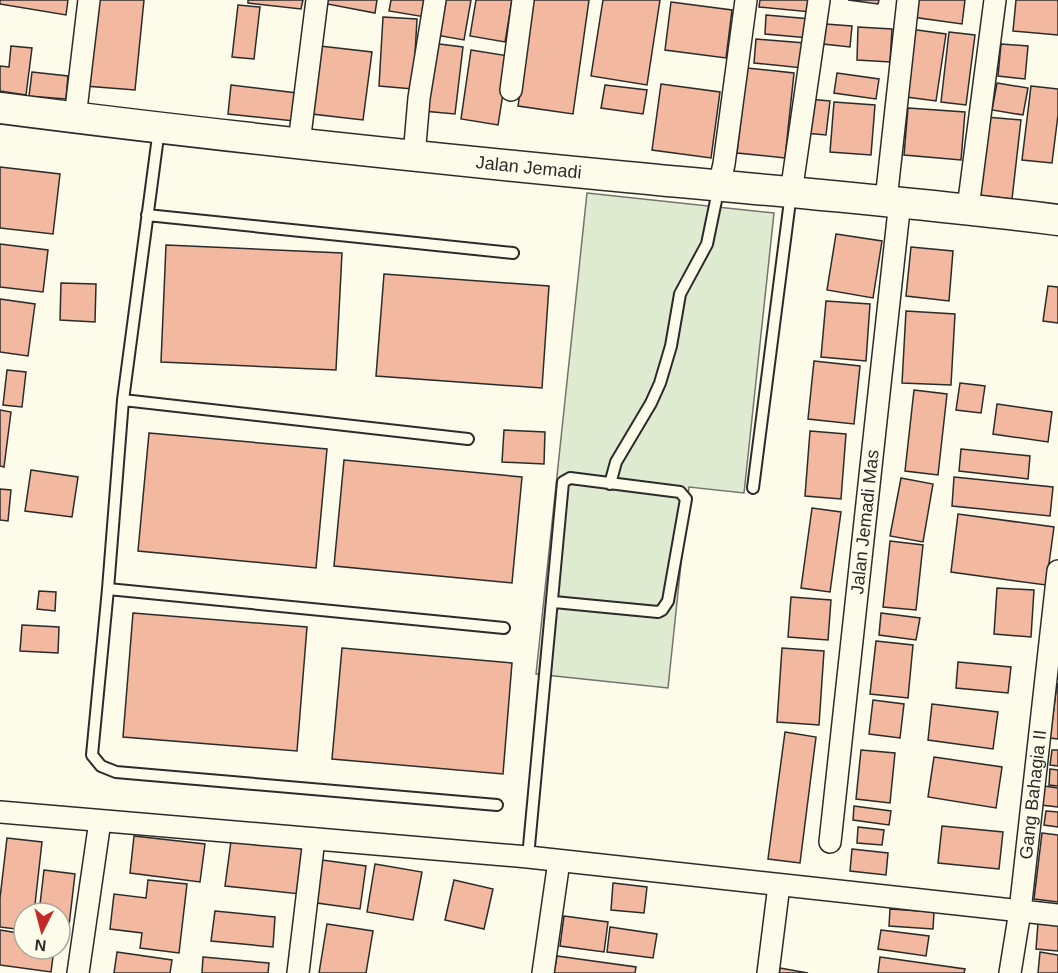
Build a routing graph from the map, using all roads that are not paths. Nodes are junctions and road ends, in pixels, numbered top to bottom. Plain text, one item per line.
1 (89, 0) edge
2 (317, 0) edge
3 (435, 0) edge
4 (524, 0) edge
5 (746, 0) edge
6 (819, 0) edge
7 (908, 0) edge
8 (995, 0) edge
9 (511, 90) dead end
10 (0, 108) edge
11 (75, 118) junction
12 (159, 128) junction
13 (299, 143) junction
14 (414, 156) junction
15 (719, 186) junction
16 (791, 193) junction
17 (893, 201) junction
18 (968, 208) junction
19 (147, 215) junction
20 (1058, 220) edge
21 (513, 253) dead end
22 (123, 400) junction
23 (468, 439) dead end
24 (610, 484) junction
25 (753, 488) dead end
26 (1058, 571) edge
27 (108, 589) junction
28 (554, 602) junction
29 (504, 628) dead end
30 (497, 805) dead end
31 (0, 812) edge
32 (100, 821) junction
33 (314, 839) junction
34 (830, 842) dead end
35 (528, 857) junction
36 (559, 861) junction
37 (779, 885) junction
38 (1020, 911) junction
39 (1058, 915) edge
40 (78, 973) edge
41 (298, 973) edge
42 (543, 973) edge
43 (768, 973) edge
44 (1010, 973) edge

1 - 11 street
2 - 13 street
3 - 14 street
4 - 9 street
5 - 15 street
6 - 16 street
7 - 17 street, Jalan Jemadi Mas
8 - 18 street
10 - 11 street, Jalan Jemadi
11 - 12 street, Jalan Jemadi
12 - 13 street, Jalan Jemadi
12 - 19 lane
13 - 14 street, Jalan Jemadi
14 - 15 street, Jalan Jemadi
15 - 16 street, Jalan Jemadi
15 - 24 lane
16 - 17 street, Jalan Jemadi
16 - 25 lane
17 - 18 street, Jalan Jemadi
17 - 34 street, Jalan Jemadi Mas
18 - 20 street, Jalan Jemadi
19 - 21 lane
19 - 22 lane
22 - 23 lane
22 - 27 lane
24 - 28 lane
24 - 28 lane
26 - 38 street, Gang Bahagia II
27 - 29 lane
27 - 30 lane
28 - 35 lane
31 - 32 street
32 - 33 street
32 - 40 street
33 - 35 street
33 - 41 street
35 - 36 street
36 - 37 street
36 - 42 street
37 - 38 street
37 - 43 street
38 - 39 street
38 - 44 street, Gang Bahagia II

